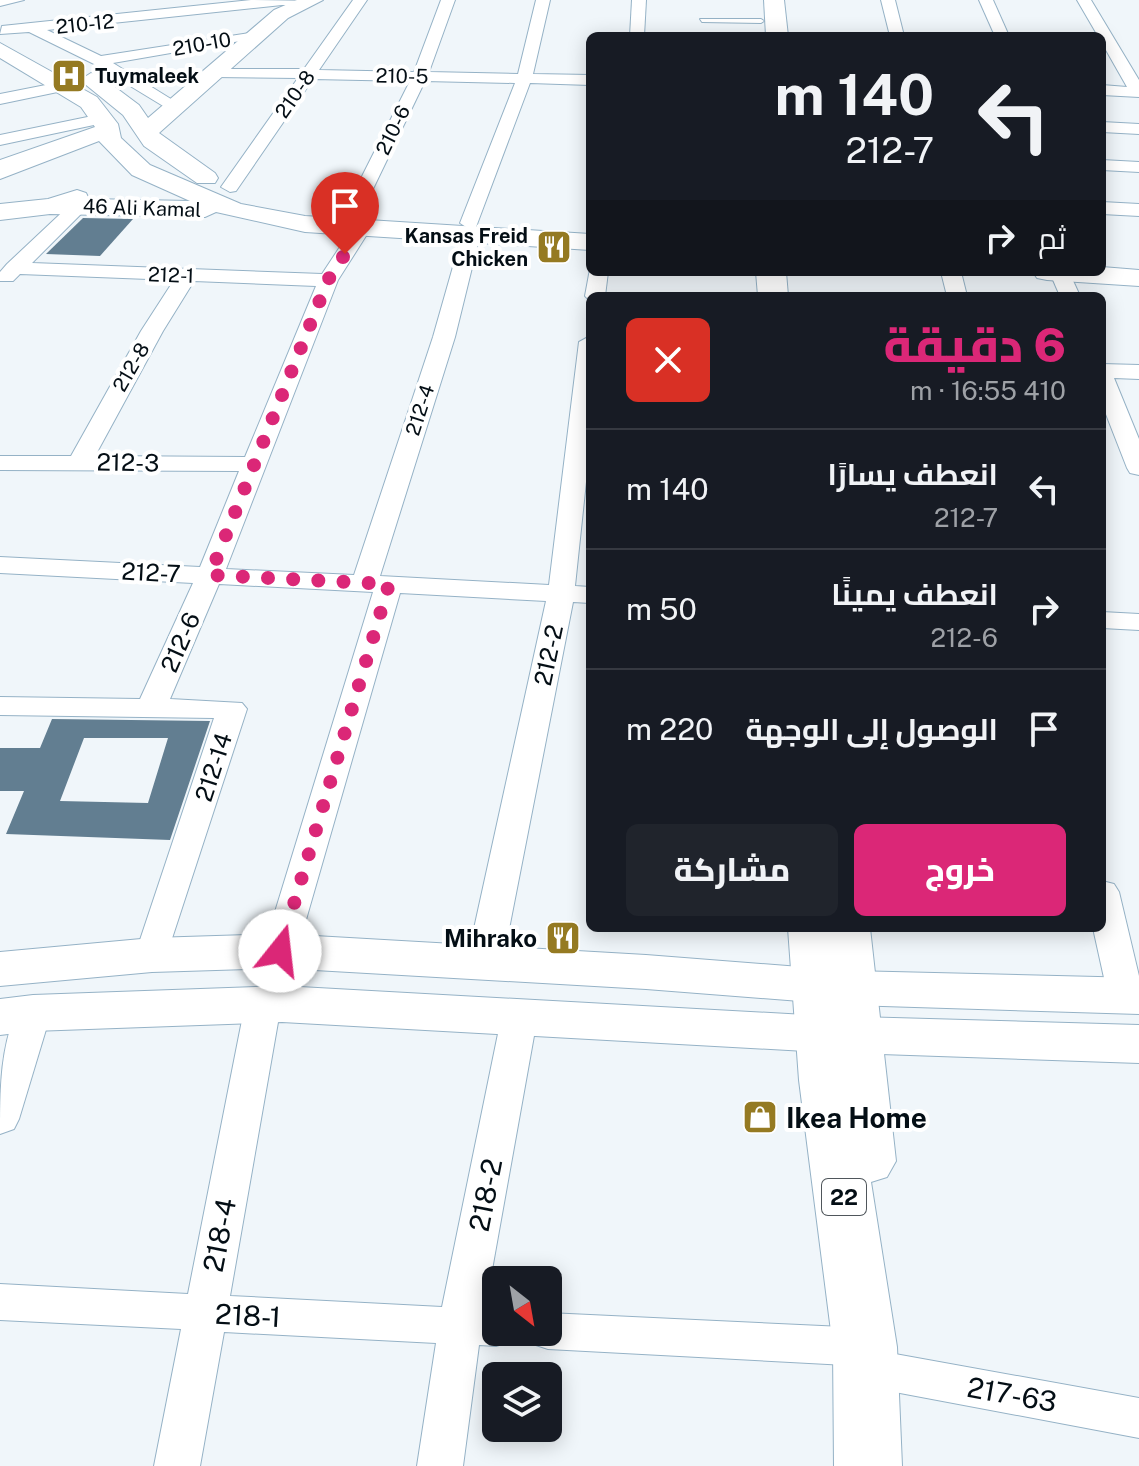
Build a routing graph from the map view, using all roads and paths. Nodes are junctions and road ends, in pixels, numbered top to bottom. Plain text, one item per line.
1 (17, 0) edge
2 (130, 0) edge
3 (360, 0) edge
4 (448, 0) edge
5 (543, 0) edge
6 (639, 0) edge
7 (774, 0) edge
8 (888, 0) edge
9 (986, 0) edge
10 (1084, 0) edge
11 (0, 2) edge
12 (285, 3) edge
13 (156, 16) junction
14 (761, 19) edge
15 (702, 20) dead end
16 (35, 29) junction
17 (637, 32) edge
18 (777, 32) edge
19 (896, 32) edge
20 (1000, 32) edge
21 (1103, 32) edge
22 (257, 34) junction
23 (1106, 37) edge
24 (3, 39) edge
25 (99, 61) junction
26 (214, 72) junction
27 (308, 75) junction
28 (420, 76) junction
29 (524, 79) junction
30 (586, 80) edge
31 (66, 86) junction
32 (1106, 90) edge
33 (1139, 92) edge
34 (0, 99) edge
35 (173, 107) junction
36 (105, 125) junction
37 (1106, 127) edge
38 (1139, 129) edge
39 (145, 133) junction
40 (0, 140) edge
41 (171, 156) junction
42 (1106, 165) edge
43 (1139, 167) edge
44 (141, 170) junction
45 (0, 172) edge
46 (232, 199) junction
47 (50, 206) junction
48 (79, 206) junction
49 (1106, 208) edge
50 (1139, 210) edge
51 (0, 212) edge
52 (357, 221) junction
53 (470, 229) junction
54 (586, 230) edge
55 (586, 242) edge
56 (1106, 262) edge
57 (1139, 265) edge
58 (7, 275) edge
59 (187, 276) junction
60 (1106, 276) edge
61 (1139, 278) edge
62 (328, 280) junction
63 (1139, 372) edge
64 (1106, 373) edge
65 (586, 377) edge
66 (1106, 383) edge
67 (80, 462) junction
68 (0, 463) edge
69 (256, 464) junction
70 (1139, 468) edge
71 (0, 565) edge
72 (210, 575) junction
73 (377, 584) junction
74 (561, 593) junction
75 (586, 595) edge
76 (1106, 620) edge
77 (1139, 622) edge
78 (0, 706) edge
79 (152, 706) junction
80 (1106, 905) edge
81 (814, 932) edge
82 (845, 932) edge
83 (280, 951) junction
84 (152, 955) junction
85 (484, 965) junction
86 (0, 969) edge
87 (1133, 996) edge
88 (263, 1005) junction
89 (837, 1010) junction
90 (16, 1015) edge
91 (519, 1019) junction
92 (1139, 1044) edge
93 (0, 1119) edge
94 (0, 1302) edge
95 (205, 1312) junction
96 (478, 1327) edge
97 (562, 1332) edge
98 (875, 1359) junction
99 (1139, 1418) edge
100 (177, 1466) edge
101 (440, 1466) edge
102 (868, 1466) edge
103 (893, 1466) edge

1 - 11 street
2 - 13 street
3 - 27 street, 210-8
4 - 28 street, 210-6
5 - 29 street, 212-4
6 - 17 street
7 - 18 main road
8 - 19 street
9 - 20 street
10 - 21 street
12 - 13 street, 210-12
12 - 22 main road
13 - 16 street, 210-12
14 - 15 lane
16 - 24 street
16 - 25 street
22 - 25 street, 210-10
22 - 26 main road
23 - 33 street
24 - 31 main road
24 - 39 main road
25 - 35 street
26 - 27 street, 210-5
26 - 35 main road
27 - 28 street, 210-5
27 - 46 street, 210-8
28 - 29 street, 210-5
28 - 52 street, 210-6
29 - 30 street, 210-5
29 - 53 street, 212-4
31 - 34 street
31 - 36 main road
32 - 33 street
35 - 39 main road
36 - 40 street
36 - 44 main road
36 - 45 main road
37 - 38 street
39 - 41 main road
41 - 44 main road, 46 Ali Kamal
41 - 46 main road
42 - 43 street
44 - 46 main road
44 - 47 main road, 46 Ali Kamal
46 - 48 main road, 46 Ali Kamal
46 - 52 main road
47 - 48 main road, 46 Ali Kamal
47 - 51 main road, 46 Ali Kamal
48 - 58 street
49 - 50 street
52 - 53 main road
52 - 62 street, 212-6
53 - 54 main road
53 - 55 main road
53 - 73 street, 212-4
56 - 57 main road
58 - 59 street, 212-1
59 - 62 street, 212-1
59 - 67 street, 212-8
60 - 61 main road
62 - 69 street, 212-6
63 - 64 street
65 - 74 street, 212-2
66 - 70 street
67 - 68 street, 212-3
67 - 69 street, 212-3
69 - 72 street, 212-6
71 - 72 street, 212-7
72 - 73 street, 212-7
72 - 79 street, 212-6
73 - 74 street, 212-7
73 - 83 street, 212-4
74 - 75 street, 212-7
74 - 85 street, 212-2
76 - 77 street
78 - 79 street, 212-14
79 - 84 street, 212-14
80 - 87 street
81 - 89 main road, 22
82 - 89 main road, 22
83 - 84 main road
83 - 85 main road
84 - 86 main road
85 - 89 main road
87 - 89 main road
88 - 90 main road
88 - 91 main road
88 - 95 street, 218-4
89 - 91 main road
89 - 92 main road
89 - 98 main road, 22
90 - 93 street
91 - 96 street, 218-2
94 - 95 street, 218-1
95 - 96 street, 218-1
95 - 100 street, 218-4
96 - 101 street, 218-2
97 - 98 street
98 - 99 street, 217-63
98 - 102 main road, 22
98 - 103 main road, 22

